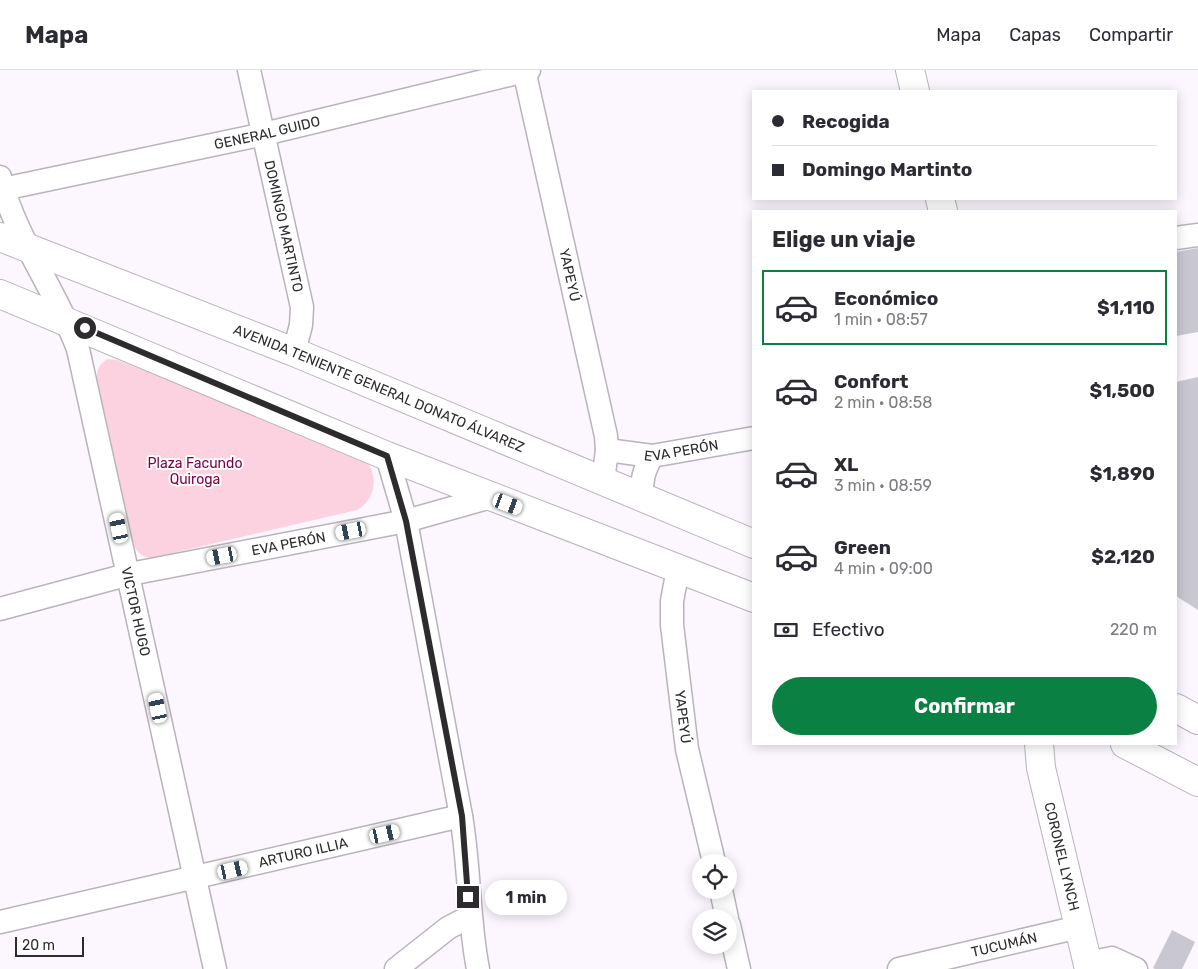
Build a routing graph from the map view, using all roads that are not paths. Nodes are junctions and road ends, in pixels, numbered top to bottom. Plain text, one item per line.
1 (249, 70) edge
2 (526, 70) edge
3 (910, 70) edge
4 (915, 90) edge
5 (264, 134) junction
6 (2, 183) edge
7 (1198, 235) edge
8 (0, 237) edge
9 (1177, 238) edge
10 (26, 249) junction
11 (0, 294) edge
12 (68, 321) junction
13 (294, 352) junction
14 (752, 438) edge
15 (608, 450) junction
16 (387, 456) junction
17 (652, 456) junction
18 (604, 481) junction
19 (642, 496) junction
20 (491, 497) junction
21 (406, 521) junction
22 (752, 543) edge
23 (678, 569) junction
24 (130, 574) junction
25 (752, 597) edge
26 (0, 608) edge
27 (1177, 709) edge
28 (1198, 720) edge
29 (1039, 745) edge
30 (1127, 745) edge
31 (1198, 782) edge
32 (462, 816) junction
33 (712, 854) edge
34 (195, 879) junction
35 (469, 917) junction
36 (0, 922) edge
37 (1079, 928) junction
38 (736, 954) edge
39 (1089, 966) edge
40 (215, 969) edge
41 (396, 969) edge
42 (478, 969) edge
43 (739, 969) edge
44 (899, 969) edge
45 (1136, 969) edge

1 - 5 street, DOMINGO MARTINTO
2 - 5 street, GENERAL GUIDO
2 - 15 street, YAPEYÚ
3 - 4 main road
5 - 6 street, GENERAL GUIDO
5 - 13 street, DOMINGO MARTINTO
6 - 10 street, VICTOR HUGO
7 - 9 street
8 - 10 main road, AVENIDA TENIENTE GENERAL DONATO ÁLVAREZ
10 - 12 street, VICTOR HUGO
10 - 13 main road, AVENIDA TENIENTE GENERAL DONATO ÁLVAREZ
11 - 12 main road
12 - 16 main road
12 - 24 street, VICTOR HUGO
13 - 18 main road, AVENIDA TENIENTE GENERAL DONATO ÁLVAREZ
14 - 17 street, EVA PERÓN
15 - 17 street, EVA PERÓN
15 - 18 street, YAPEYÚ
16 - 20 main road
16 - 21 street
17 - 19 street
18 - 19 main road, AVENIDA TENIENTE GENERAL DONATO ÁLVAREZ
19 - 22 main road, AVENIDA TENIENTE GENERAL DONATO ÁLVAREZ
20 - 21 street, EVA PERÓN
20 - 23 main road
21 - 24 street, EVA PERÓN
21 - 32 street
23 - 25 main road
23 - 33 street, YAPEYÚ
24 - 26 street, EVA PERÓN
24 - 34 street, VICTOR HUGO
27 - 28 main road
29 - 37 main road, CORONEL LYNCH
30 - 31 main road
32 - 34 street, ARTURO ILLIA
32 - 35 street
34 - 36 street, ARTURO ILLIA
34 - 40 street, VICTOR HUGO
35 - 41 street
35 - 42 street
37 - 39 main road, CORONEL LYNCH
37 - 44 street, TUCUMÁN
38 - 43 street
39 - 45 street

